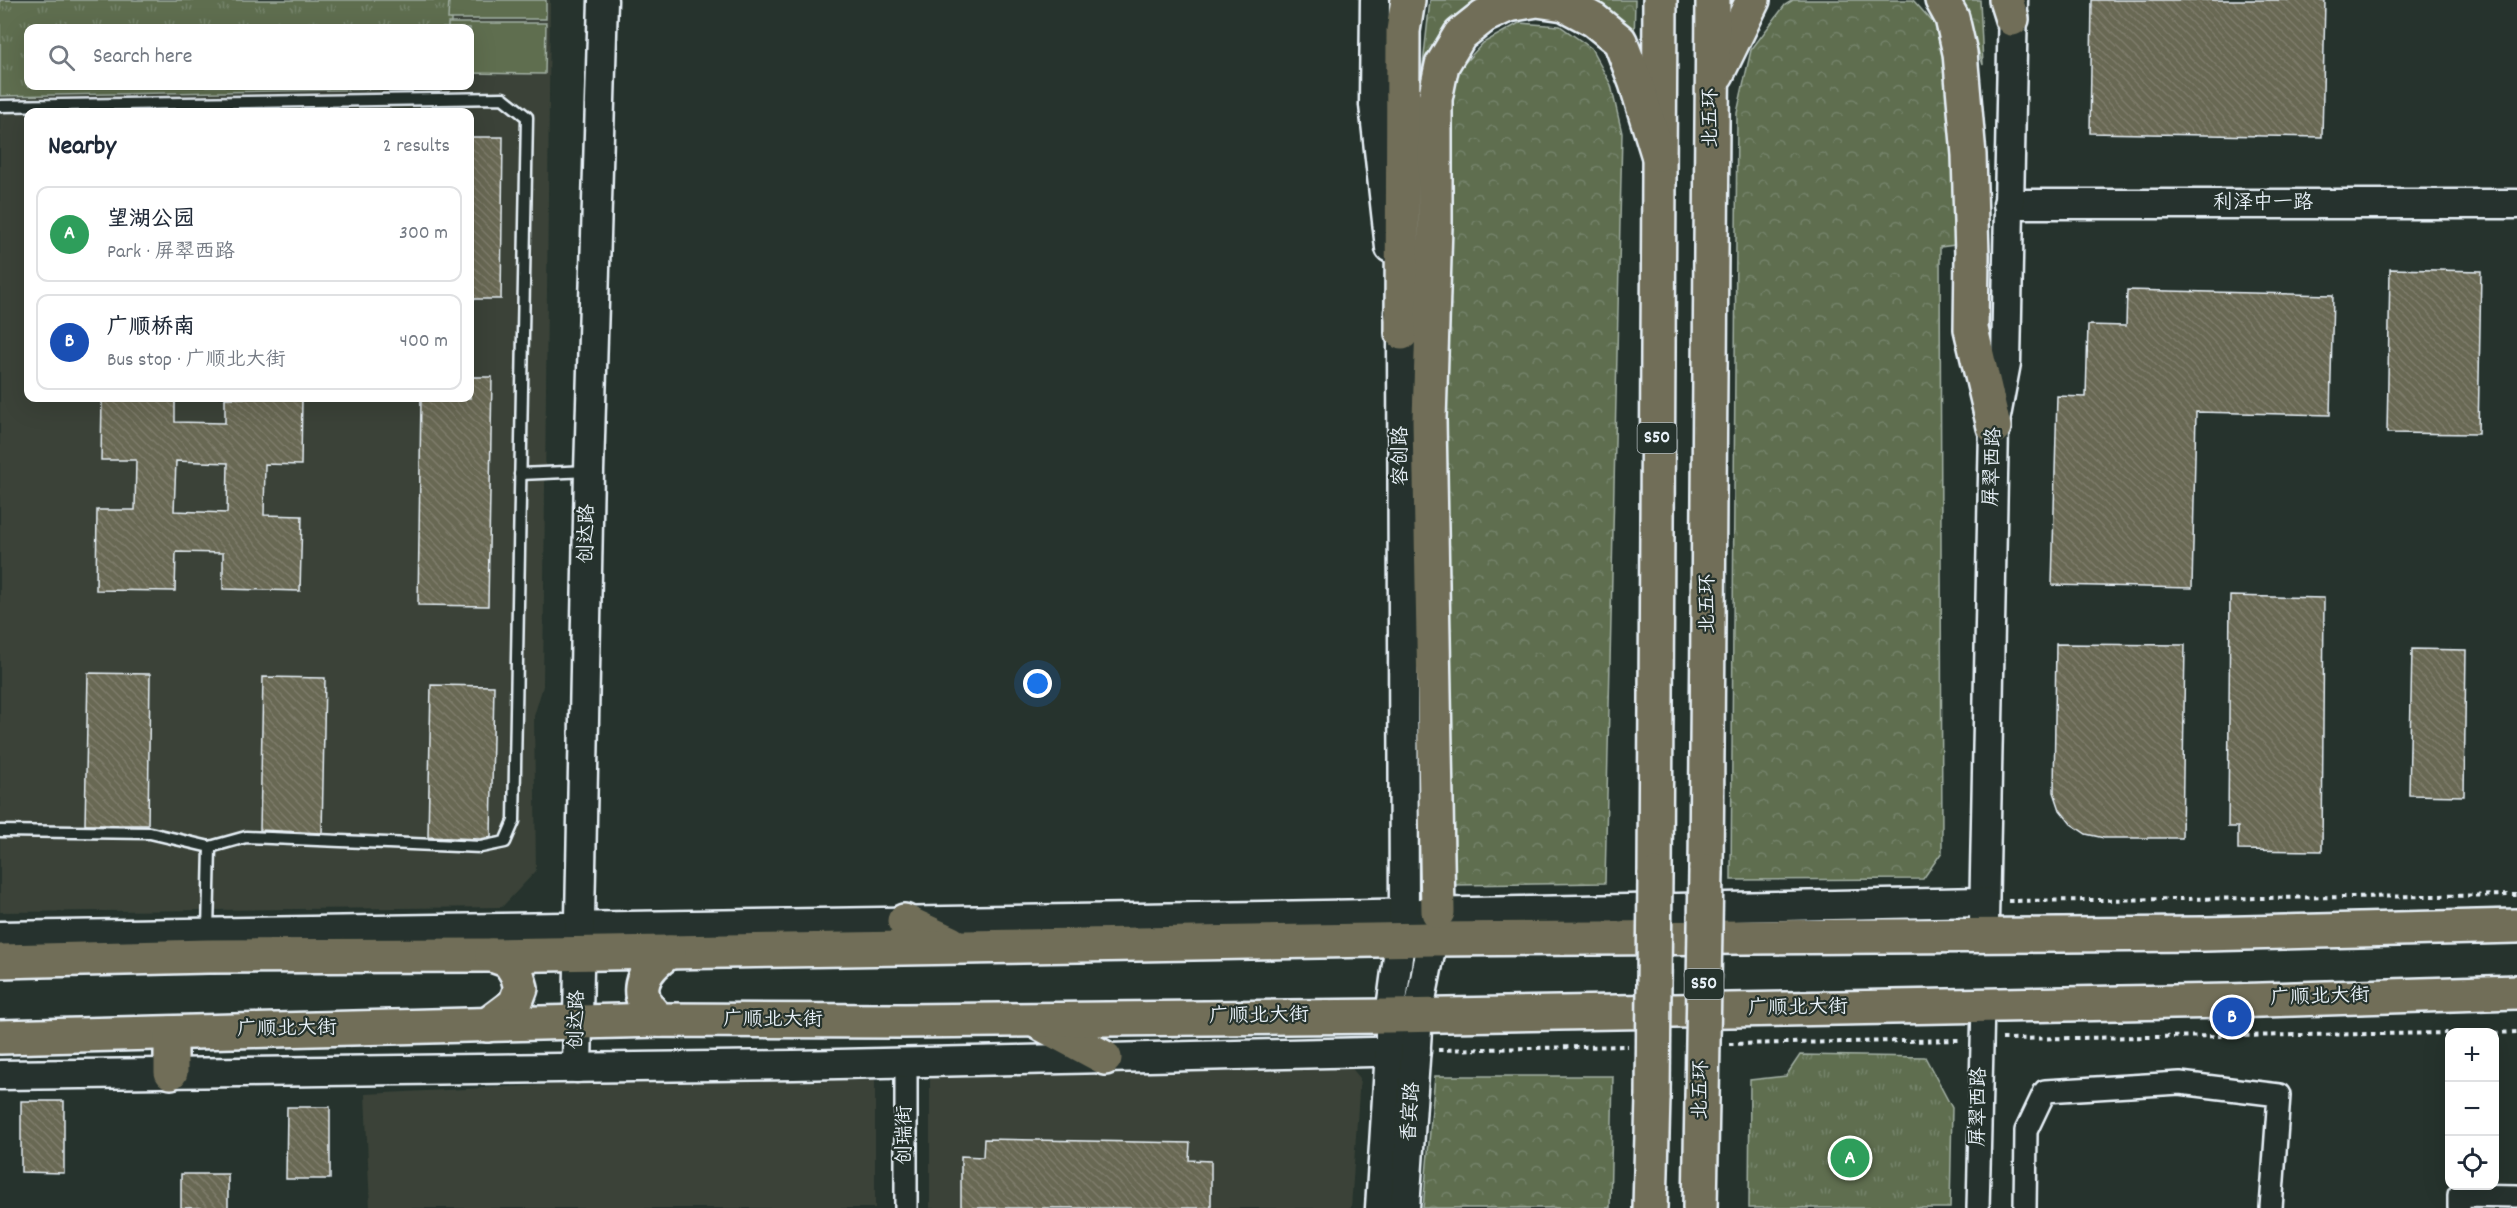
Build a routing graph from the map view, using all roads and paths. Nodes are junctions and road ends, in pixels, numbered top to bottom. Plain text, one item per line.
1 (603, 0) edge
2 (1375, 0) edge
3 (1408, 0) edge
4 (1660, 0) edge
5 (1713, 0) edge
6 (1753, 0) edge
7 (1942, 0) edge
8 (2010, 6) edge
9 (1713, 84) junction
10 (0, 106) edge
11 (1658, 154) junction
12 (2008, 204) junction
13 (2517, 204) edge
14 (1402, 333) junction
15 (1994, 427) junction
16 (589, 471) junction
17 (520, 474) junction
18 (0, 831) edge
19 (210, 848) junction
20 (2517, 895) edge
21 (1984, 902) junction
22 (904, 921) junction
23 (1419, 926) junction
24 (2517, 926) edge
25 (259, 931) junction
26 (1984, 935) junction
27 (0, 936) edge
28 (580, 940) junction
29 (208, 944) junction
30 (958, 946) junction
31 (669, 952) junction
32 (298, 956) junction
33 (492, 956) junction
34 (0, 961) edge
35 (2517, 992) edge
36 (1983, 1005) junction
37 (1404, 1016) junction
38 (660, 1020) junction
39 (1035, 1020) junction
40 (578, 1022) junction
41 (487, 1025) junction
42 (2517, 1032) edge
43 (171, 1033) junction
44 (2445, 1033) edge
45 (2499, 1033) edge
46 (0, 1037) edge
47 (1982, 1040) junction
48 (1722, 1044) dead end
49 (1640, 1046) dead end
50 (1403, 1051) junction
51 (1105, 1058) junction
52 (906, 1062) junction
53 (577, 1068) junction
54 (171, 1072) junction
55 (0, 1075) edge
56 (2517, 1196) edge
57 (906, 1208) edge
58 (1380, 1208) edge
59 (1405, 1208) edge
60 (1650, 1208) edge
61 (1700, 1208) edge
62 (1978, 1208) edge
63 (2025, 1208) edge
64 (2271, 1208) edge
65 (2459, 1208) edge

1 - 16 street, 创达路
2 - 14 street, 容创路
3 - 14 main road
4 - 11 main road, S50
5 - 9 main road, 北五环 / S50
6 - 9 main road
7 - 15 main road
8 - 12 street, 屏翠西路
9 - 61 main road, 北五环 / S50, bridge
10 - 17 lane
11 - 23 main road
11 - 60 main road, S50, bridge
12 - 13 street, 利泽中一路
12 - 15 street, 屏翠西路
14 - 23 street, 容创路
15 - 21 street, 屏翠西路
16 - 17 lane
16 - 28 street, 创达路
17 - 19 lane
18 - 19 lane
19 - 29 lane
20 - 21 path
21 - 23 street
21 - 26 street, 屏翠西路
22 - 23 street
22 - 28 street
22 - 30 main road
23 - 26 main road
23 - 30 main road
23 - 37 street, 容创路
24 - 26 main road
25 - 28 street
25 - 29 street
25 - 32 main road
27 - 29 street
28 - 31 main road
28 - 33 main road
28 - 40 street, 创达路
29 - 32 main road
29 - 34 main road
30 - 31 main road
31 - 38 main road
32 - 33 main road
33 - 41 main road
35 - 36 main road, 广顺北大街
36 - 37 main road, 广顺北大街
36 - 47 street, 屏翠西路
37 - 39 main road, 广顺北大街
37 - 50 street, 香宾路
38 - 39 main road, 广顺北大街
38 - 40 main road, 广顺北大街
39 - 51 main road
40 - 41 main road, 广顺北大街
40 - 53 street, 创达路
41 - 43 main road, 广顺北大街
42 - 45 path
43 - 46 main road, 广顺北大街
43 - 54 main road
44 - 47 path
47 - 48 path
47 - 62 street, 屏翠西路
49 - 50 path
50 - 51 street
50 - 58 street, 香宾路
50 - 59 street, 香宾路
51 - 52 street
52 - 53 street
52 - 57 street, 创瑞街
53 - 54 street
54 - 55 street
56 - 65 street
63 - 64 street

